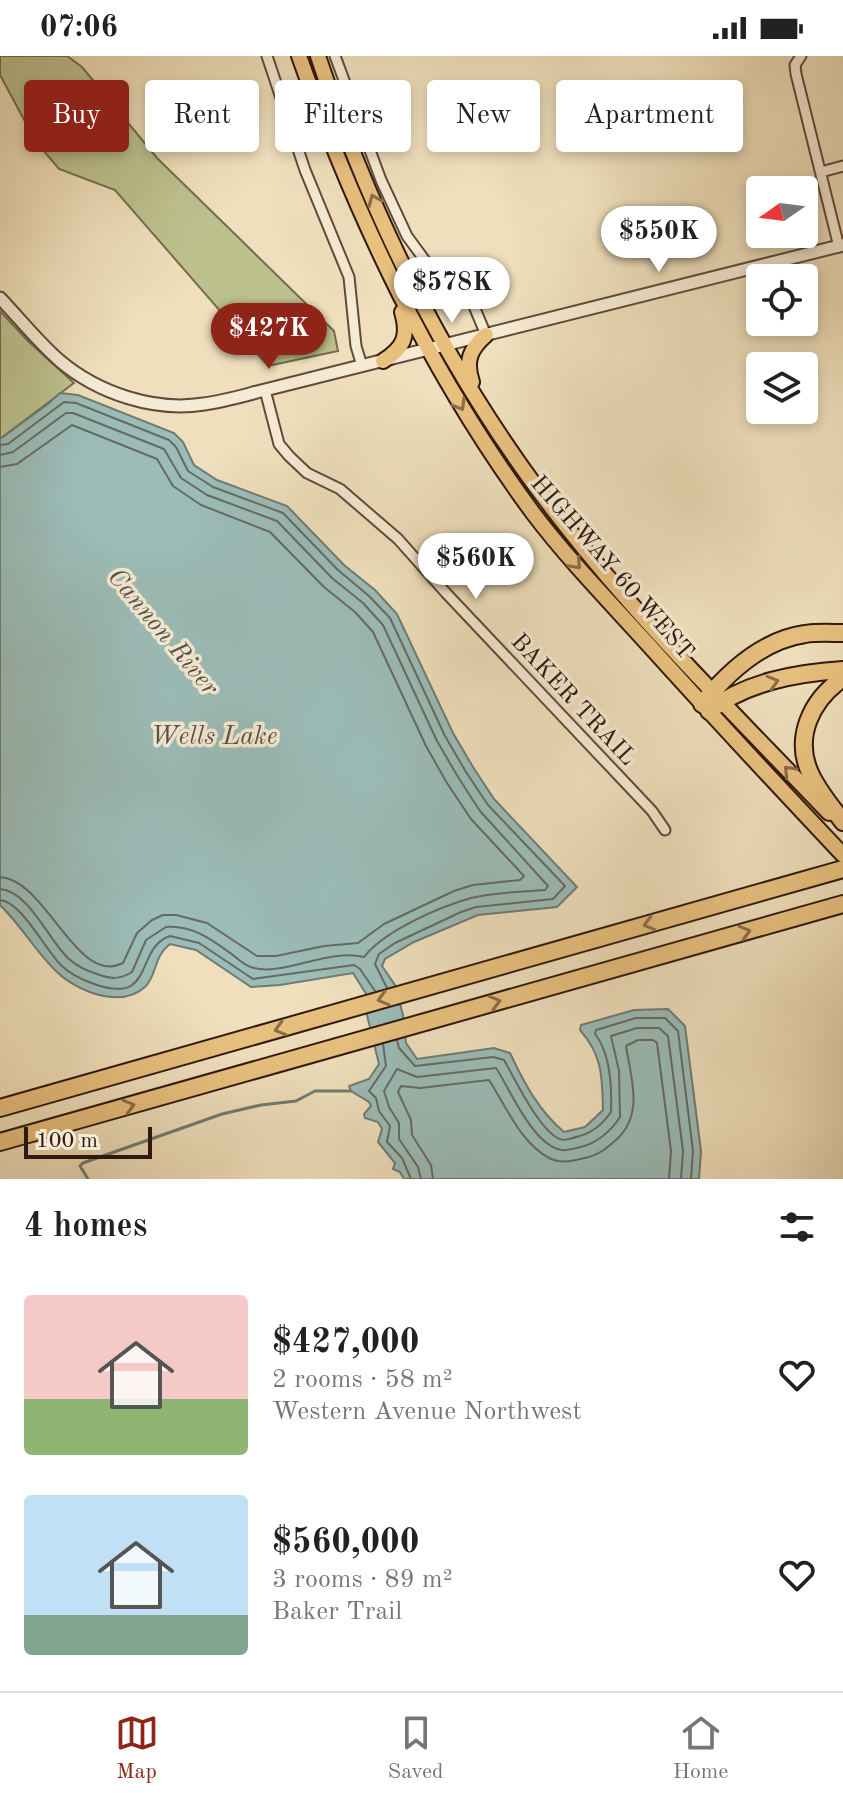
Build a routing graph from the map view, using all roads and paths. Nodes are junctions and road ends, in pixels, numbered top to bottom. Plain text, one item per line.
1 (267, 56) edge
2 (299, 56) edge
3 (318, 56) edge
4 (335, 56) edge
5 (800, 57) edge
6 (843, 166) edge
7 (821, 172) junction
8 (841, 246) edge
9 (392, 281) junction
10 (0, 298) edge
11 (486, 335) junction
12 (445, 345) junction
13 (427, 350) junction
14 (383, 361) junction
15 (362, 366) junction
16 (265, 390) junction
17 (479, 401) junction
18 (843, 633) edge
19 (843, 670) edge
20 (843, 678) edge
21 (712, 702) junction
22 (843, 822) edge
23 (843, 828) edge
24 (665, 830) dead end
25 (843, 855) edge
26 (843, 868) edge
27 (839, 905) edge
28 (0, 1108) edge
29 (0, 1142) edge

1 - 15 street
2 - 9 main road, HIGHWAY 60 WEST
12 -> 3 main road, HIGHWAY 60 WEST
4 - 11 street
5 - 7 street
6 - 7 street
7 - 8 street
8 - 11 street
9 - 13 main road, HIGHWAY 60 WEST
9 - 14 main road
10 - 16 street
11 - 12 street
11 - 17 main road
12 - 13 street
12 - 17 main road, HIGHWAY 60 WEST
13 - 14 street
13 -> 21 main road, HIGHWAY 60 WEST
14 - 15 street
15 - 16 street
16 - 24 street, BAKER TRAIL
17 - 21 main road, HIGHWAY 60 WEST
18 - 21 highway
21 -> 19 highway
20 - 22 highway
23 -> 21 main road, HIGHWAY 60 WEST
21 - 25 main road, HIGHWAY 60 WEST
26 -> 28 highway
29 -> 27 highway

